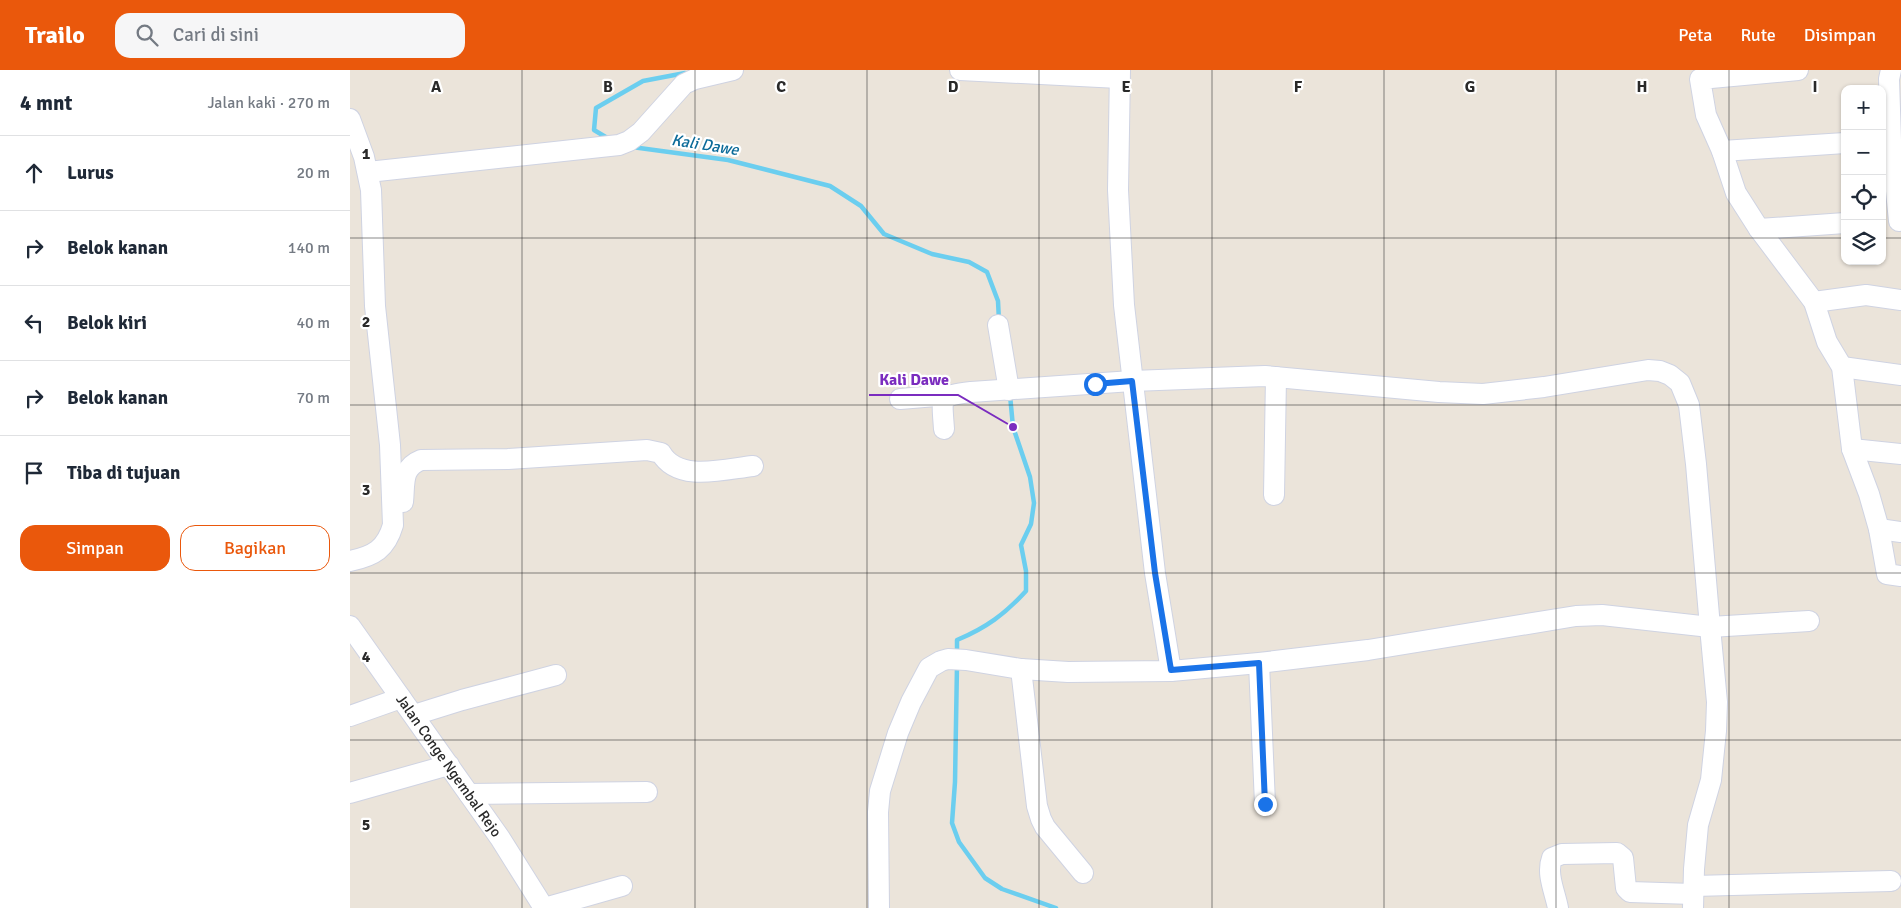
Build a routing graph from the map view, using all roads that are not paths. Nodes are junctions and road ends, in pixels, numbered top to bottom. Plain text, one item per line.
1 (733, 70) edge
2 (960, 70) edge
3 (1798, 70) edge
4 (1891, 70) edge
5 (1119, 74) edge
6 (350, 119) edge
7 (1887, 140) edge
8 (1841, 143) edge
9 (1722, 151) junction
10 (368, 172) junction
11 (1894, 221) edge
12 (1841, 222) edge
13 (1759, 229) junction
14 (1901, 300) edge
15 (1814, 302) junction
16 (998, 326) dead end
17 (1842, 367) junction
18 (1901, 375) edge
19 (1276, 377) junction
20 (1132, 381) junction
21 (1009, 390) junction
22 (948, 395) junction
23 (900, 399) dead end
24 (944, 429) dead end
25 (1852, 449) junction
26 (1901, 454) edge
27 (753, 466) dead end
28 (1274, 495) dead end
29 (394, 525) junction
30 (1879, 529) junction
31 (1901, 532) edge
32 (350, 561) edge
33 (1901, 576) edge
34 (1809, 621) dead end
35 (350, 626) edge
36 (1710, 627) junction
37 (1259, 663) junction
38 (1021, 669) junction
39 (1171, 670) junction
40 (556, 675) dead end
41 (402, 698) junction
42 (414, 715) junction
43 (350, 716) edge
44 (449, 765) junction
45 (647, 792) dead end
46 (350, 793) edge
47 (469, 794) junction
48 (1265, 804) dead end
49 (1083, 873) dead end
50 (1891, 881) dead end
51 (622, 886) dead end
52 (1693, 896) edge
53 (544, 908) edge
54 (879, 908) edge
55 (1558, 908) edge

1 - 10 street
2 - 5 street
3 - 9 street
4 - 7 street
5 - 20 street
6 - 10 street
7 - 11 street
8 - 9 street
9 - 13 street
10 - 29 street
12 - 13 street
13 - 15 street
14 - 15 street
15 - 17 street
16 - 21 street
17 - 18 street
17 - 25 street
19 - 20 street
19 - 28 street
19 - 36 street
20 - 21 street
20 - 39 street
21 - 22 street
22 - 23 street
22 - 24 street
25 - 26 street
25 - 30 street
27 - 29 street
29 - 32 street
30 - 31 street
30 - 33 street
34 - 36 street
35 - 41 street, Jalan Conge Ngembal Rejo
36 - 37 street
36 - 52 street
37 - 39 street
37 - 48 street
38 - 39 street
38 - 49 street
38 - 54 street
40 - 42 street
41 - 42 street, Jalan Conge Ngembal Rejo
41 - 43 street
42 - 44 street, Jalan Conge Ngembal Rejo
44 - 46 street
44 - 47 street, Jalan Conge Ngembal Rejo
45 - 47 street
47 - 53 street, Jalan Conge Ngembal Rejo
50 - 52 street
51 - 53 street
52 - 55 street

